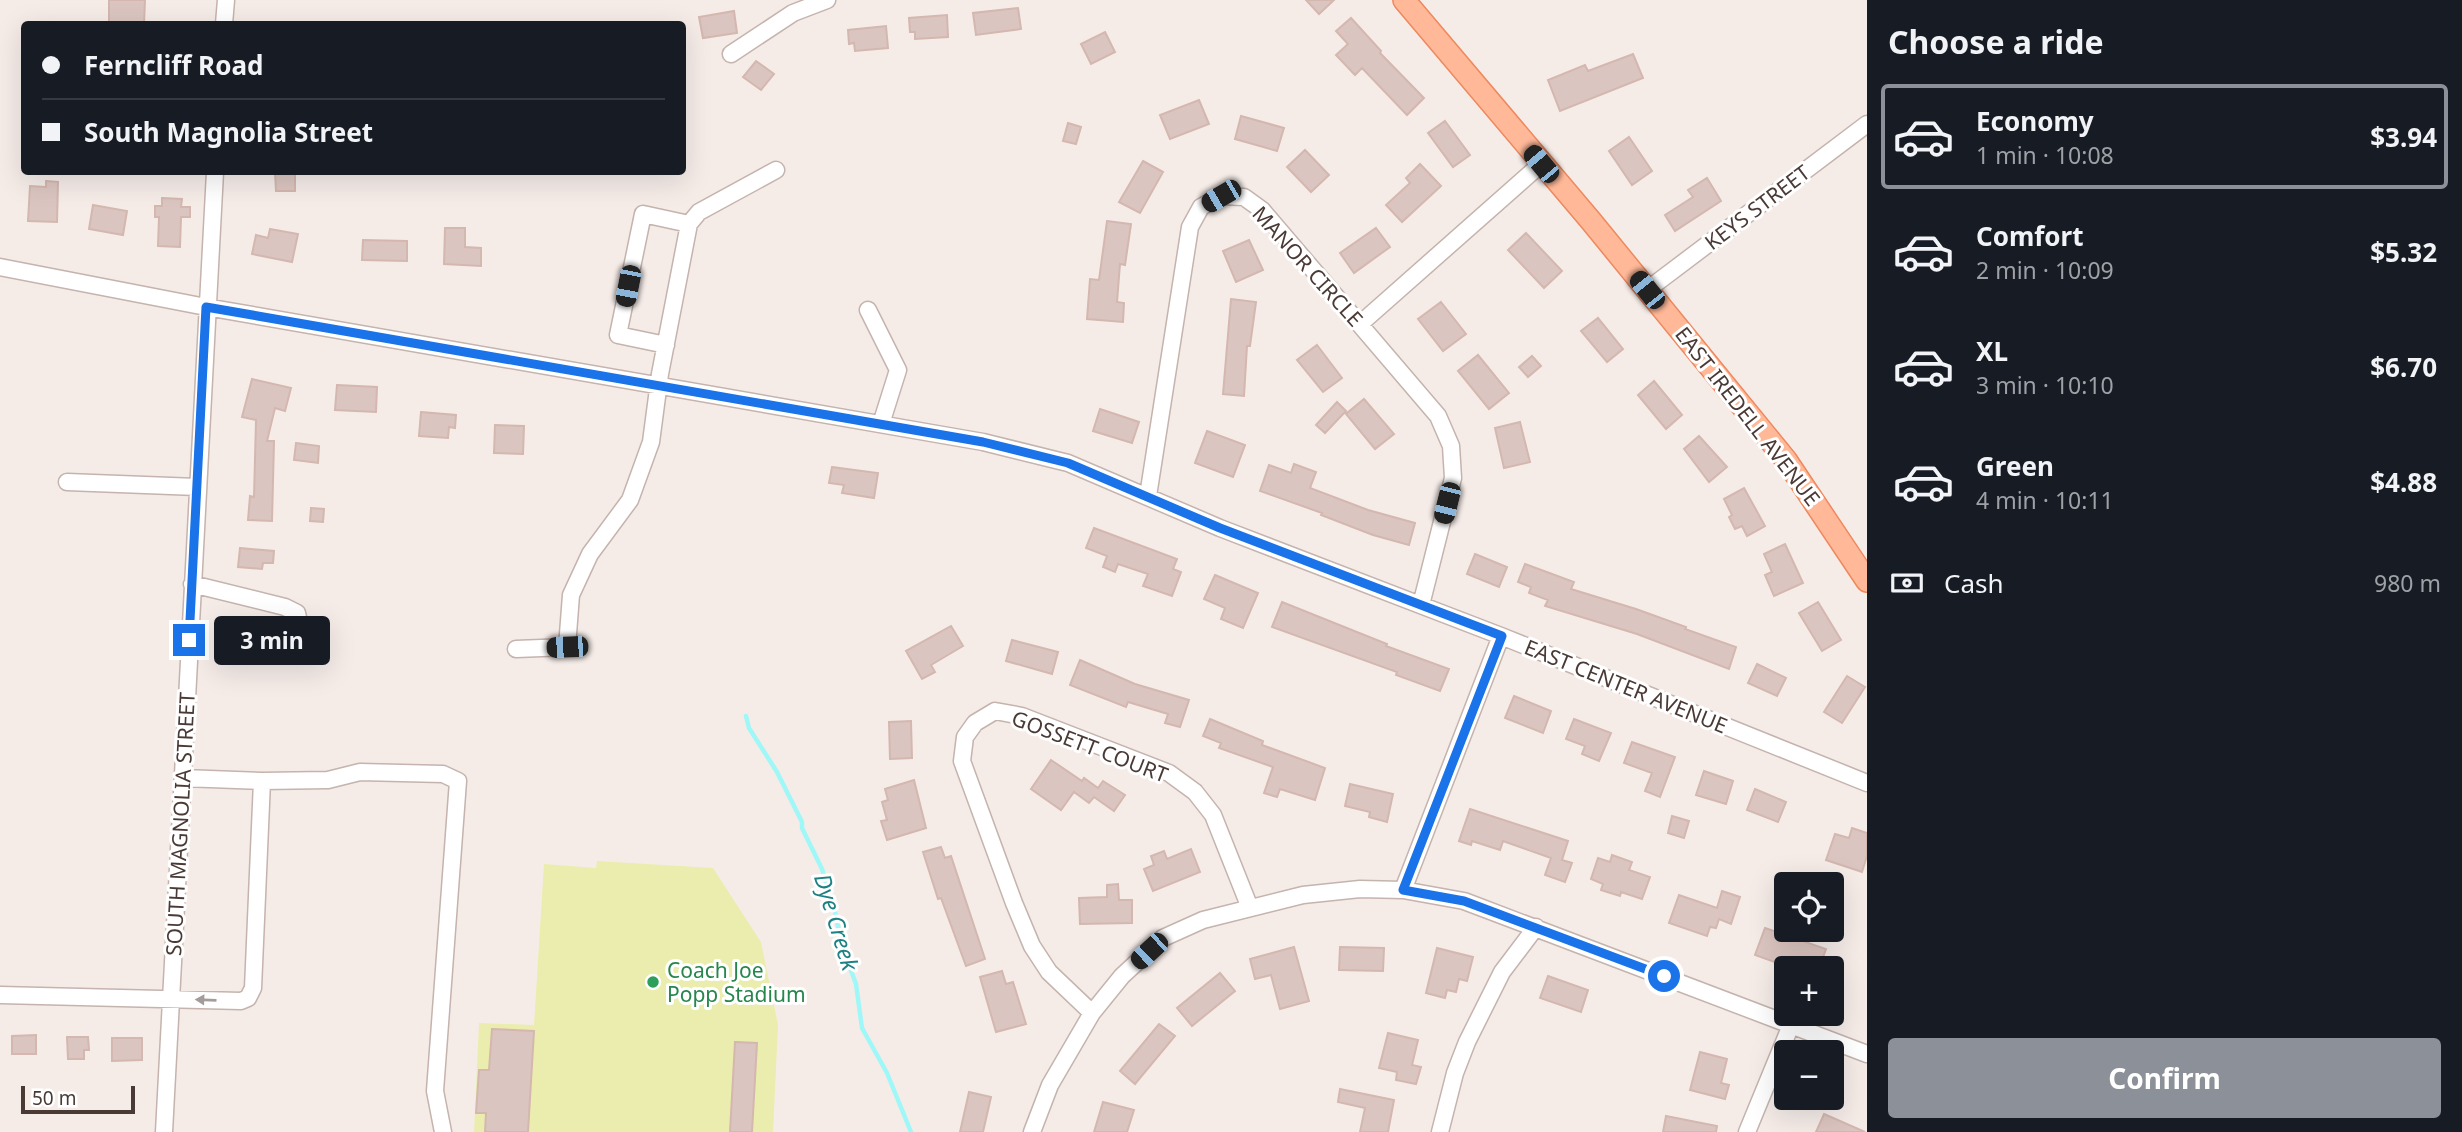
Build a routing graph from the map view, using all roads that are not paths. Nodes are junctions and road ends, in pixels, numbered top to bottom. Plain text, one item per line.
1 (226, 0) edge
2 (827, 0) edge
3 (1404, 0) edge
4 (224, 21) edge
5 (732, 54) dead end
6 (1867, 124) edge
7 (1541, 164) junction
8 (776, 170) dead end
9 (215, 175) edge
10 (689, 224) junction
11 (0, 267) edge
12 (1647, 290) junction
13 (206, 307) junction
14 (868, 310) dead end
15 (1360, 324) junction
16 (666, 345) junction
17 (659, 386) junction
18 (881, 424) junction
19 (67, 482) dead end
20 (197, 487) junction
21 (1148, 496) junction
22 (1867, 581) edge
23 (192, 584) junction
24 (1421, 605) junction
25 (300, 627) dead end
26 (1502, 636) junction
27 (516, 649) dead end
28 (183, 778) junction
29 (262, 781) junction
30 (1867, 783) edge
31 (1403, 890) junction
32 (1250, 908) junction
33 (1536, 927) junction
34 (0, 995) edge
35 (171, 999) junction
36 (1092, 1013) junction
37 (1774, 1018) edge
38 (1791, 1026) edge
39 (1794, 1026) edge
40 (1867, 1054) edge
41 (164, 1132) edge
42 (443, 1132) edge
43 (1031, 1132) edge
44 (1440, 1132) edge
45 (1747, 1132) edge

1 - 4 street
2 - 5 street
3 - 7 main road, EAST IREDELL AVENUE
6 - 12 street, KEYS STREET
7 - 12 main road, EAST IREDELL AVENUE
7 - 15 street
8 - 10 street
9 - 13 street, SOUTH MAGNOLIA STREET
10 - 16 street
10 - 16 street
11 - 13 street, EAST CENTER AVENUE
12 - 22 main road, EAST IREDELL AVENUE
13 - 17 street, EAST CENTER AVENUE
13 - 20 street, SOUTH MAGNOLIA STREET
14 - 18 street
15 - 21 street, MANOR CIRCLE
15 - 24 street, MANOR CIRCLE
16 - 17 street
17 - 18 street, EAST CENTER AVENUE
17 - 27 street
18 - 21 street, EAST CENTER AVENUE
19 - 20 street
20 - 23 street, SOUTH MAGNOLIA STREET
21 - 24 street, EAST CENTER AVENUE
23 - 25 street
23 - 28 street, SOUTH MAGNOLIA STREET
24 - 26 street, EAST CENTER AVENUE
26 - 30 street, EAST CENTER AVENUE
26 - 31 street
28 - 29 street
28 - 35 street, SOUTH MAGNOLIA STREET
29 -> 35 street
29 - 42 street
31 - 32 street
31 - 33 street
32 - 36 street
32 - 36 street, GOSSETT COURT
33 - 37 street
33 - 44 street
34 - 35 street
35 - 41 street, SOUTH MAGNOLIA STREET
36 - 43 street
38 - 45 street
39 - 40 street

